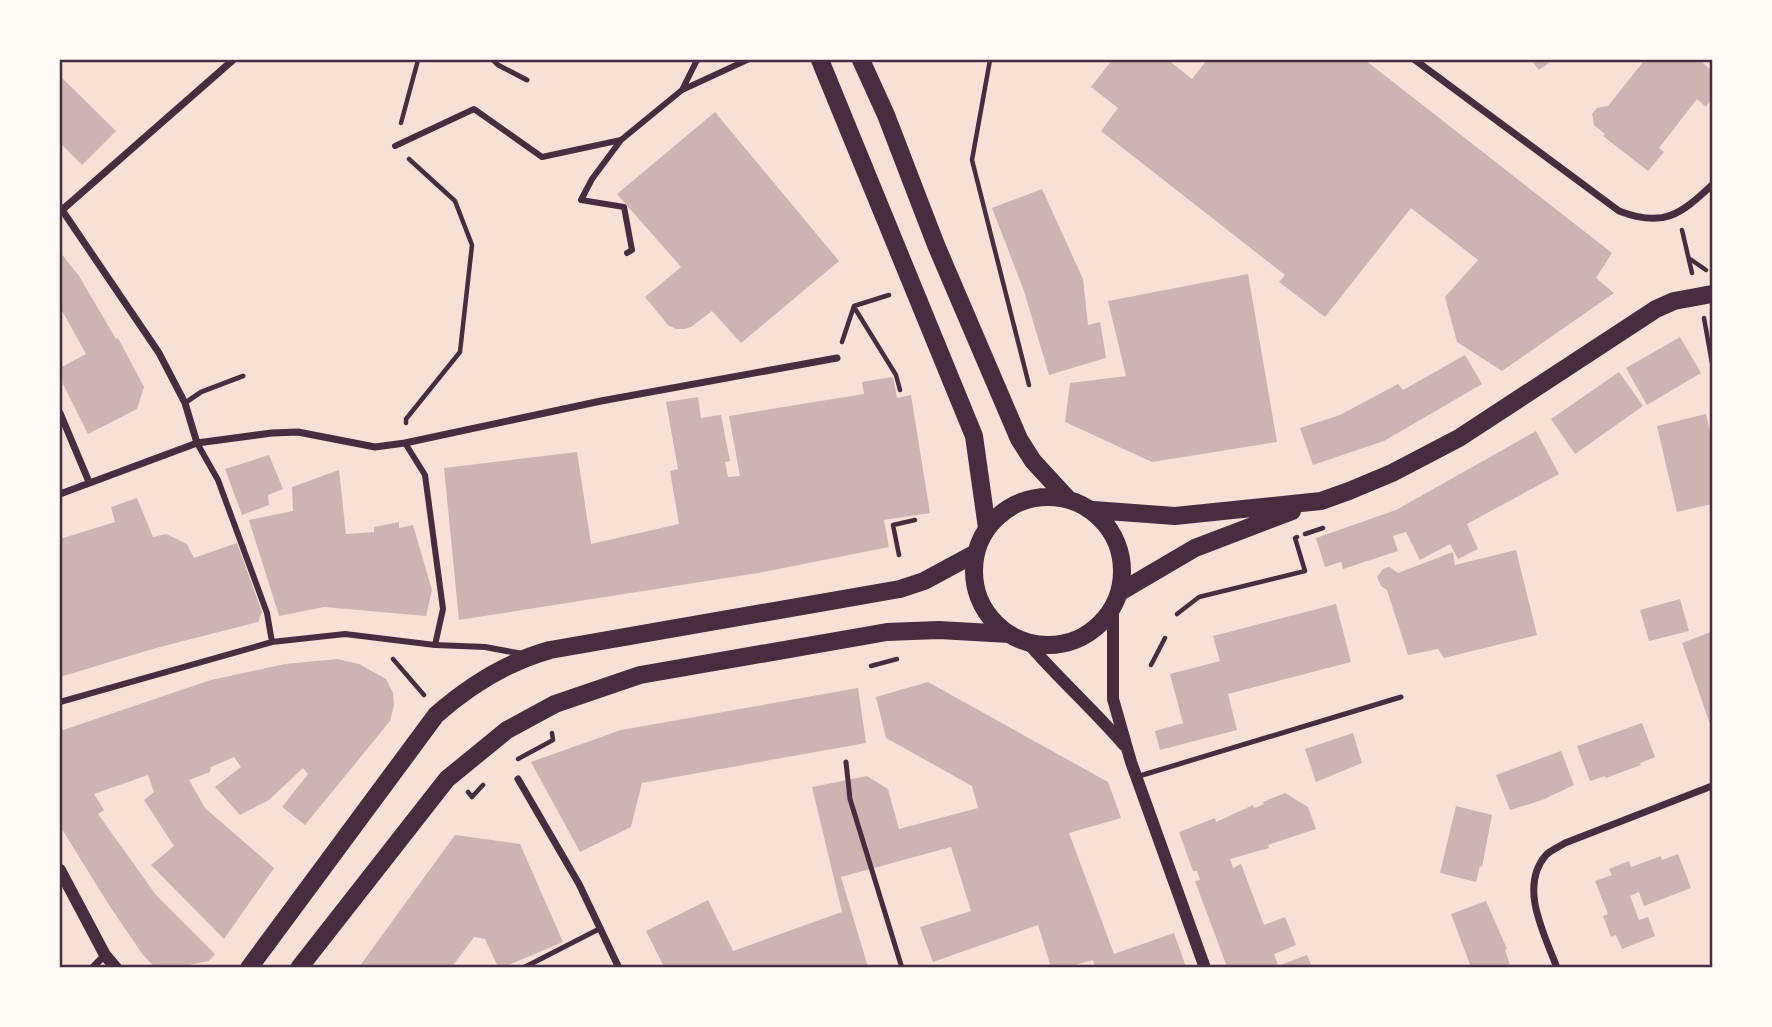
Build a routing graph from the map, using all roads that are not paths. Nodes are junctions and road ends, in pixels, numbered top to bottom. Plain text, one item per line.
1 (233, 60) edge
2 (493, 60) edge
3 (696, 60) edge
4 (747, 60) edge
5 (820, 60) edge
6 (861, 60) edge
7 (1415, 60) edge
8 (527, 80) dead end
9 (682, 90) junction
10 (621, 140) junction
11 (395, 146) road end
12 (1713, 186) edge
13 (61, 208) edge
14 (627, 253) dead end
15 (1706, 294) edge
16 (837, 358) road end
17 (243, 376) dead end
18 (185, 403) junction
19 (60, 413) edge
20 (197, 443) junction
21 (405, 443) junction
22 (89, 482) junction
23 (60, 494) edge
24 (1068, 499) junction
25 (1315, 502) junction
26 (1093, 510) junction
27 (987, 528) junction
28 (976, 553) junction
29 (1120, 592) junction
30 (1113, 611) junction
31 (1009, 634) junction
32 (272, 642) junction
33 (1027, 642) junction
34 (435, 645) junction
35 (532, 655) junction
36 (1401, 697) dead end
37 (60, 702) edge
38 (1129, 751) junction
39 (846, 762) dead end
40 (1136, 777) junction
41 (518, 779) dead end
42 (1713, 786) edge
43 (60, 870) edge
44 (601, 928) junction
45 (105, 955) junction
46 (92, 968) edge
47 (117, 968) edge
48 (249, 968) edge
49 (299, 968) edge
50 (523, 968) edge
51 (620, 968) edge
52 (902, 968) edge
53 (1206, 968) edge
54 (1557, 968) edge

1 - 13 street
2 - 8 lane
3 - 9 street
4 - 9 street
5 - 27 main road
6 - 24 main road
7 - 12 street
9 - 10 street
10 - 11 street
10 - 14 street
13 - 18 street
15 - 25 main road
16 - 21 street
17 - 18 lane
18 - 20 street
19 - 22 street
20 - 21 street
20 - 22 street
20 - 32 street
21 - 34 street
22 - 23 street
24 - 26 main road
24 - 27 main road
25 - 26 main road
25 - 29 main road
26 - 29 main road
27 - 28 main road
28 - 31 main road
28 - 35 main road
29 - 30 main road
30 - 33 main road
30 - 38 street
31 - 33 main road
31 - 49 main road
32 - 34 street
32 - 37 street
33 - 38 street
34 - 35 street
35 - 48 main road
36 - 40 lane
38 - 40 street
39 - 52 lane
40 - 53 street
41 - 44 street
42 - 54 street
43 - 45 street
44 - 50 lane
44 - 51 street
45 - 46 street
45 - 47 street

